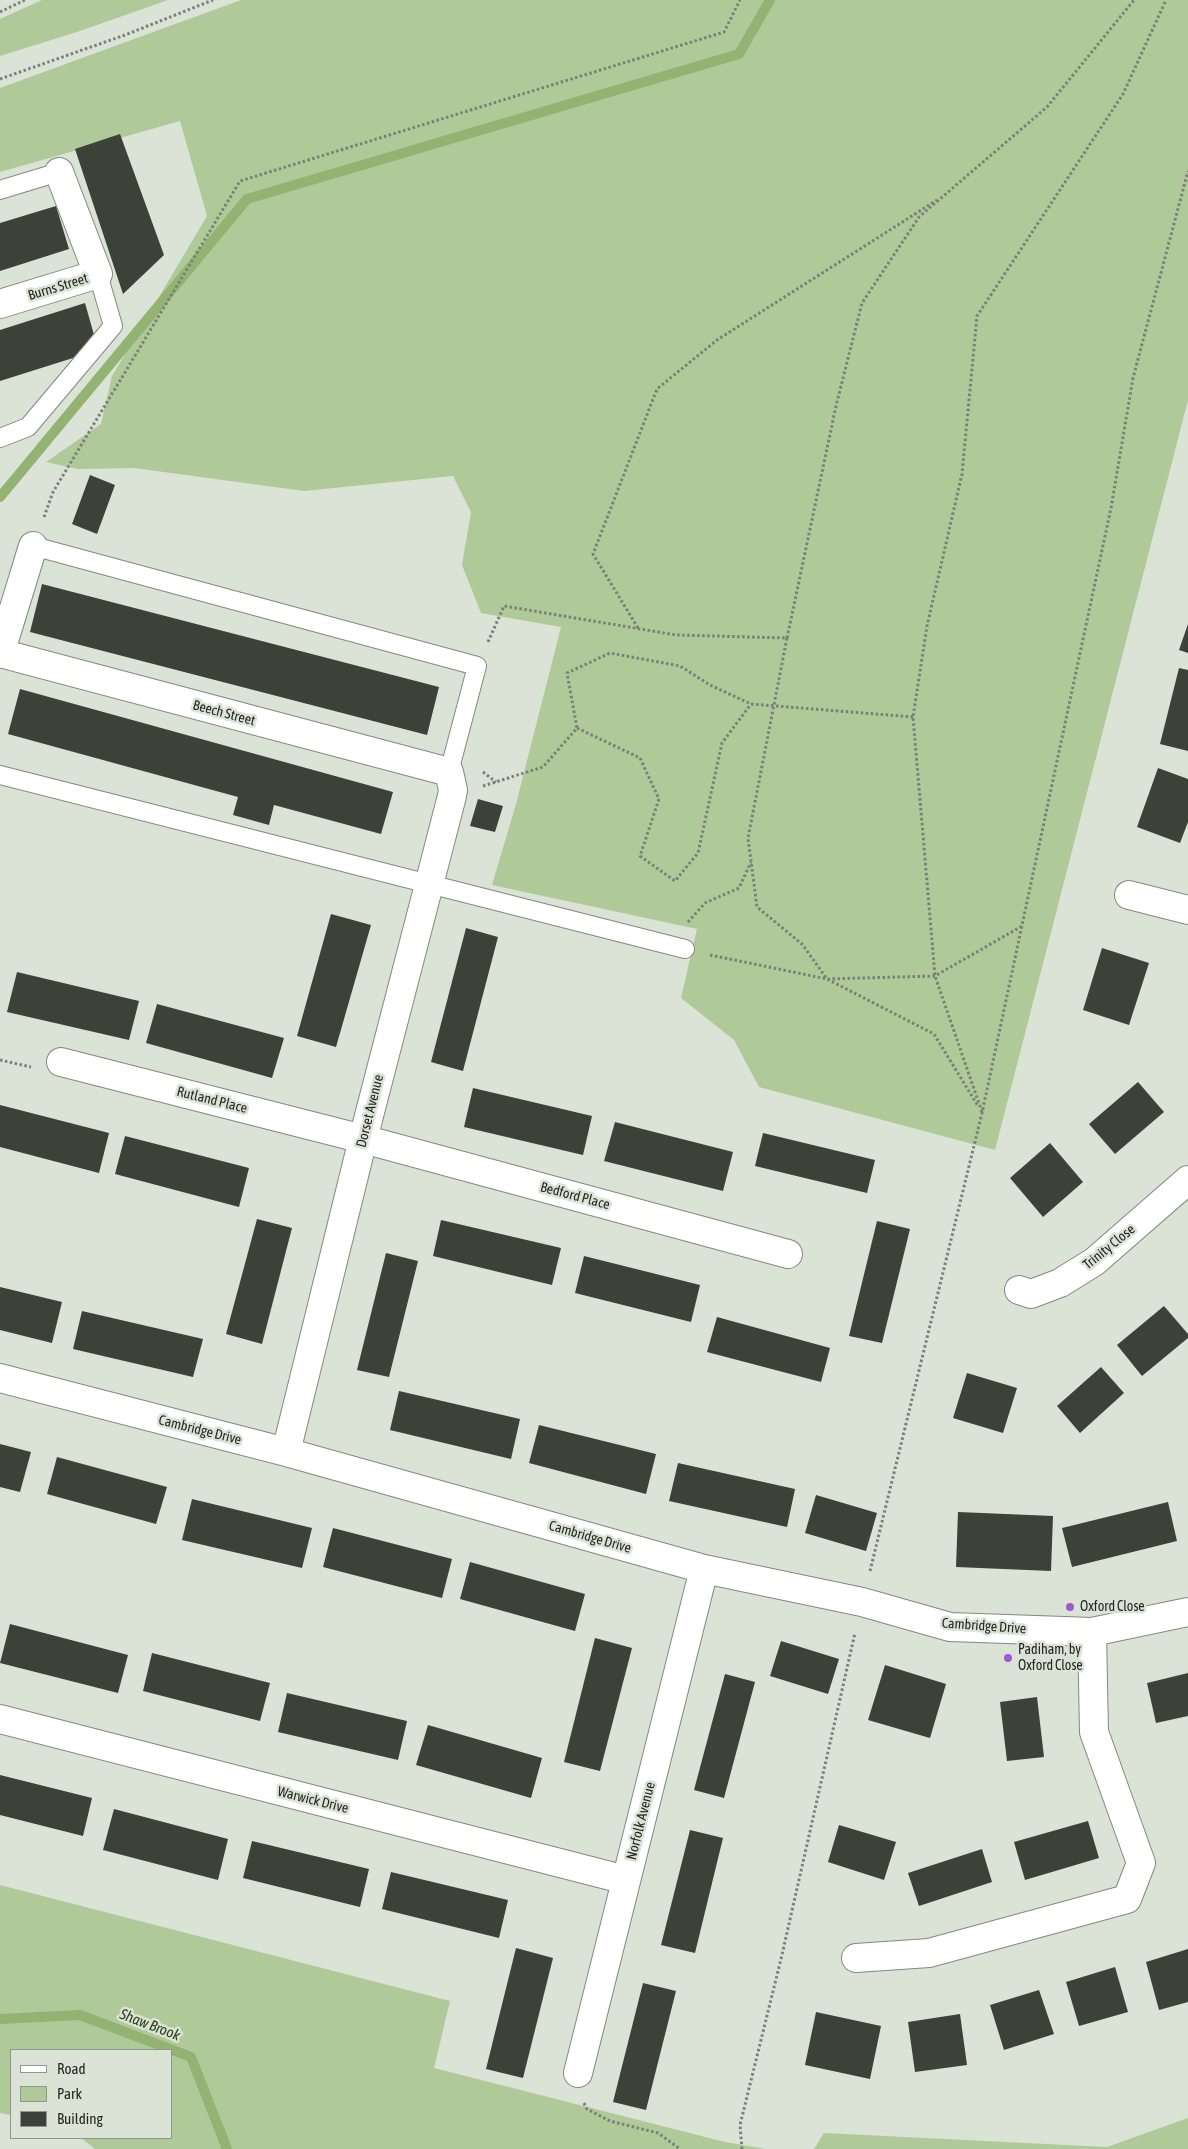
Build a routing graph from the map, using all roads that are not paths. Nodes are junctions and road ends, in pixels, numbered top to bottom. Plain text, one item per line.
1 (60, 172) joint
2 (0, 190) edge
3 (98, 274) junction
4 (0, 304) edge
5 (0, 438) edge
6 (33, 546) joint
7 (0, 654) edge
8 (0, 775) edge
9 (450, 784) junction
10 (429, 886) junction
11 (1129, 895) dead end
12 (1188, 910) edge
13 (685, 949) road end
14 (61, 1062) dead end
15 (363, 1139) junction
16 (1188, 1180) edge
17 (788, 1254) dead end
18 (1019, 1290) dead end
19 (0, 1378) edge
20 (286, 1452) junction
21 (704, 1569) junction
22 (1188, 1612) edge
23 (1092, 1632) junction
24 (0, 1719) edge
25 (626, 1880) junction
26 (856, 1958) dead end
27 (578, 2073) road end

1 - 2 lane
1 - 3 street, Burns Street
3 - 4 street, Burns Street
3 - 5 lane
6 - 7 street
6 - 9 lane
7 - 9 street, Beech Street
8 - 10 lane
9 - 10 street, Dorset Avenue
10 - 13 lane
10 - 15 street, Dorset Avenue
11 - 12 street
14 - 15 street, Rutland Place
15 - 17 street, Bedford Place
15 - 20 street, Dorset Avenue
16 - 18 street, Trinity Close
19 - 20 street, Cambridge Drive
20 - 21 street, Cambridge Drive
21 - 23 street, Cambridge Drive
21 - 25 street, Norfolk Avenue
22 - 23 street, Cambridge Drive
23 - 26 street
24 - 25 street, Warwick Drive
25 - 27 street, Norfolk Avenue

